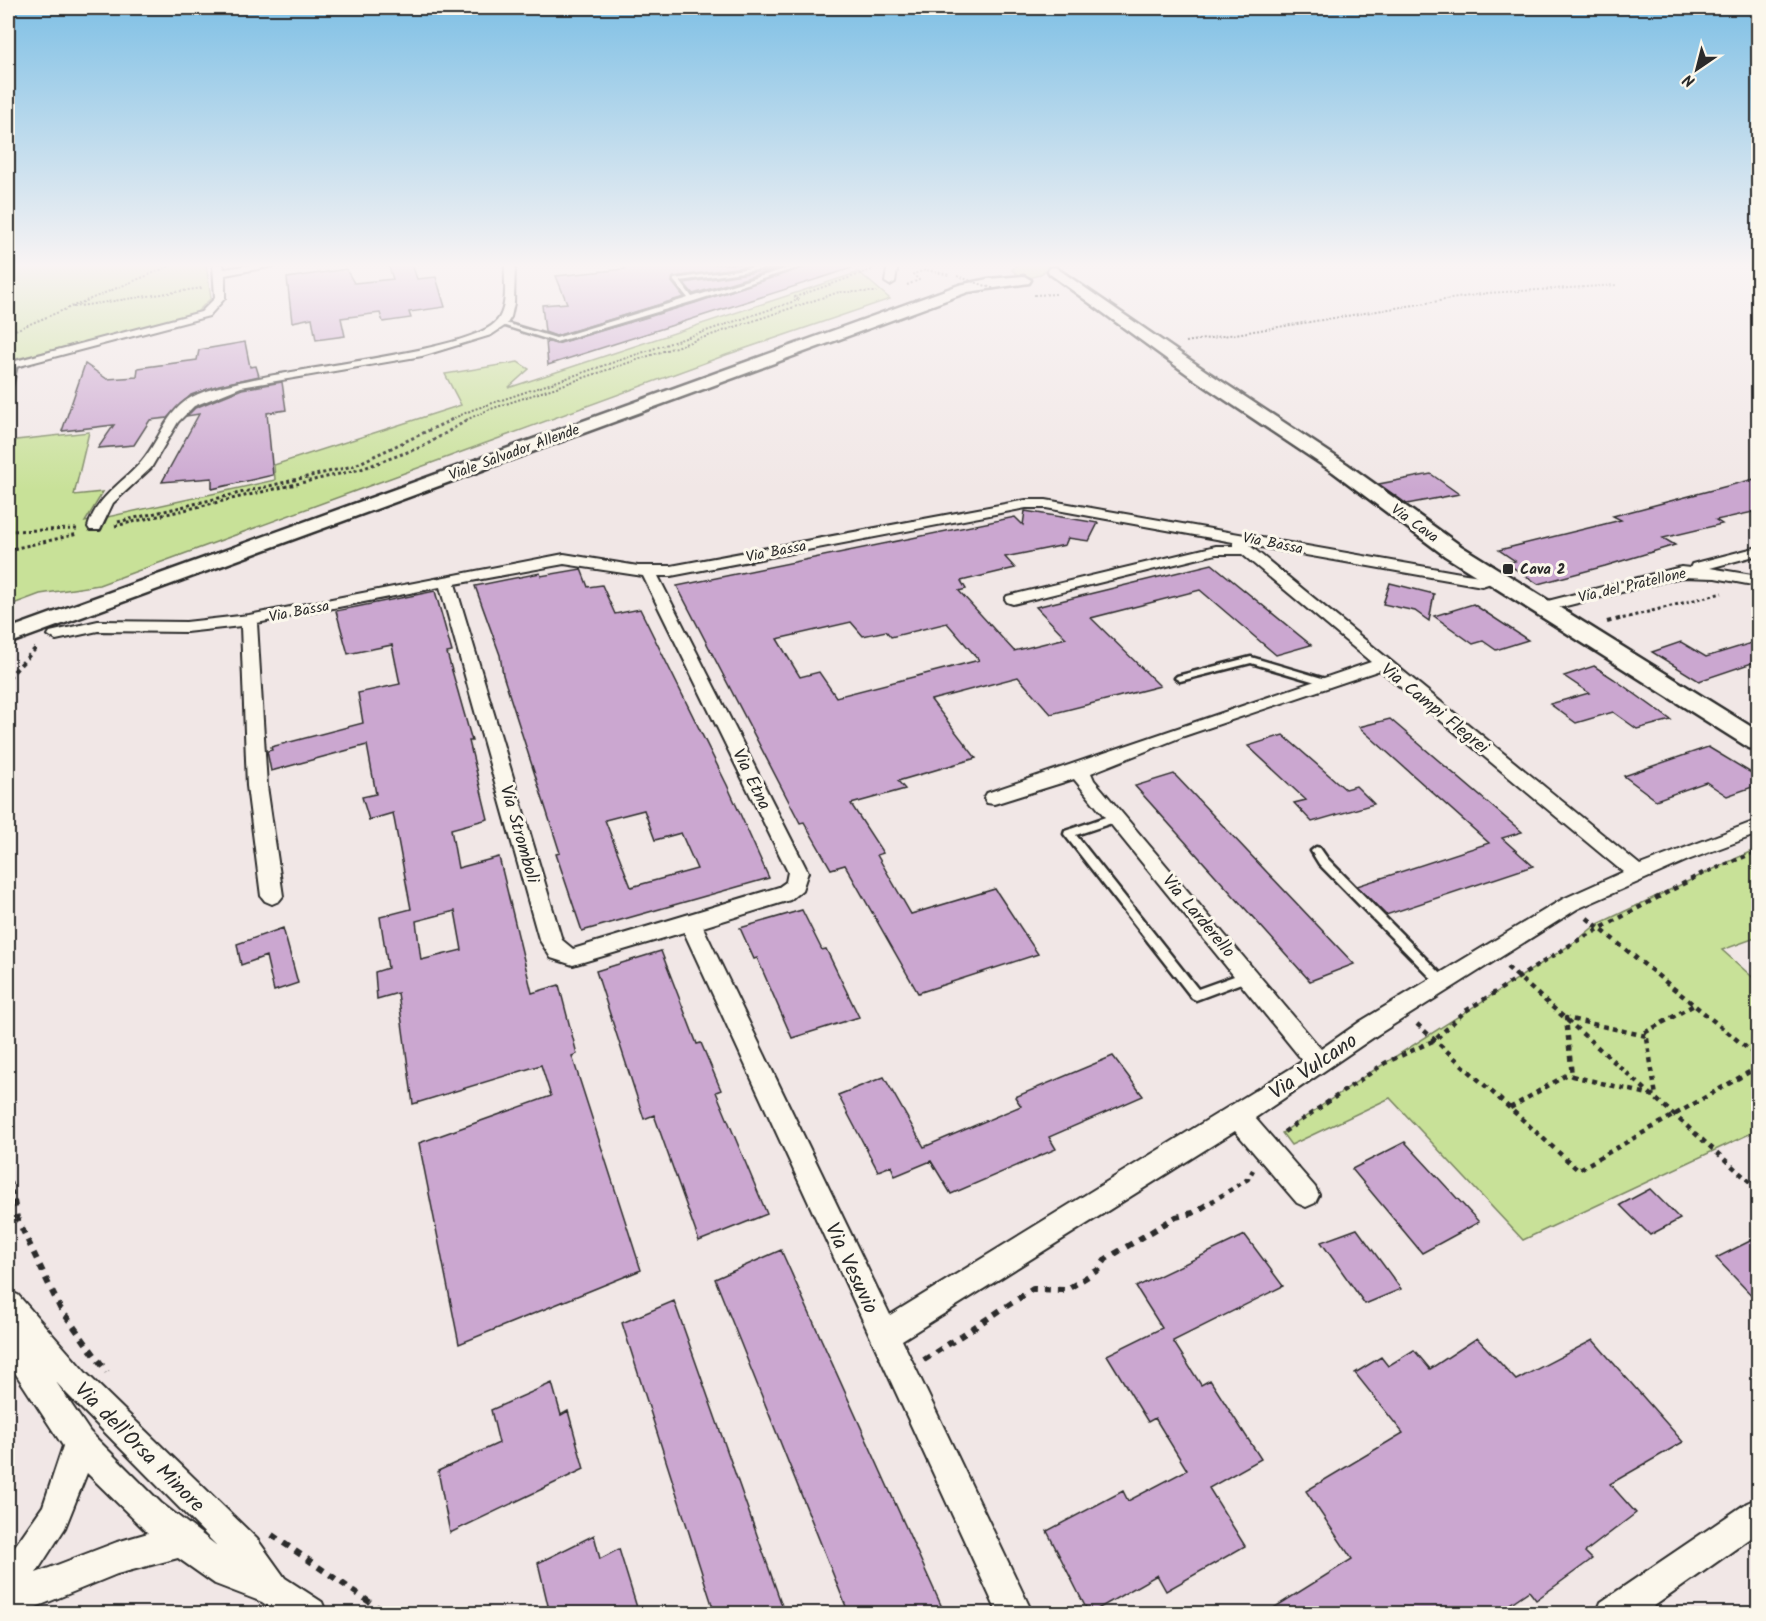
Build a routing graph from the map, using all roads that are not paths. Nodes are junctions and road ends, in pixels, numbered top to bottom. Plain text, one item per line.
1 (107, 340) edge
2 (469, 340) edge
3 (803, 340) edge
4 (823, 340) edge
5 (1150, 340) edge
6 (11, 365) edge
7 (8, 389) edge
8 (95, 529) road end
9 (1243, 543) junction
10 (1758, 551) edge
11 (649, 572) junction
12 (1681, 572) junction
13 (1495, 577) junction
14 (446, 581) junction
15 (1757, 581) edge
16 (1013, 599) dead end
17 (1542, 607) junction
18 (249, 620) junction
19 (8, 625) edge
20 (8, 637) edge
21 (50, 637) road end
22 (1381, 664) junction
23 (1180, 678) dead end
24 (1329, 683) junction
25 (1758, 742) edge
26 (1081, 770) junction
27 (994, 798) dead end
28 (1117, 817) junction
29 (1758, 827) edge
30 (1316, 851) dead end
31 (1637, 873) junction
32 (272, 896) dead end
33 (690, 922) junction
34 (1248, 976) junction
35 (1443, 982) junction
36 (1318, 1062) junction
37 (1237, 1116) junction
38 (1306, 1195) dead end
39 (8, 1305) edge
40 (883, 1335) junction
41 (8, 1336) edge
42 (79, 1443) junction
43 (1758, 1514) edge
44 (181, 1541) junction
45 (8, 1580) edge
46 (273, 1590) junction
47 (8, 1601) edge
48 (310, 1614) edge
49 (1016, 1614) edge
50 (1613, 1614) edge

1 - 6 street
2 - 8 street
3 - 19 main road, Viale Salvador Allende
4 - 20 main road, Viale Salvador Allende
5 - 13 main road, Via Cava
6 - 7 lane
9 - 11 street, Via Bassa
9 - 13 street, Via Bassa
9 - 16 street
9 - 22 street, Via Campi Flegrei
10 - 12 street
11 - 14 street, Via Bassa
11 - 33 street, Via Etna
12 - 15 street, Via del Pratellone
12 - 17 street, Via del Pratellone
13 - 17 main road, Via Cava
14 - 18 street, Via Bassa
14 - 33 street, Via Stromboli
17 - 25 main road, Via Cava
18 - 21 street, Via Bassa
18 - 32 street
22 - 24 street
22 - 31 street, Via Campi Flegrei
23 - 24 lane
24 - 26 street
26 - 27 street
26 - 28 street, Via Larderello
28 - 34 street, Via Larderello
28 - 34 lane
29 - 31 street, Via Vulcano
30 - 35 lane
31 - 35 street, Via Vulcano
33 - 40 street, Via Vesuvio
34 - 36 street, Via Larderello
35 - 36 street, Via Vulcano
36 - 37 street, Via Vulcano
37 - 38 street
37 - 40 street, Via Vulcano
39 - 46 street, Via dell'Orsa Minore
40 - 49 street, Via Vesuvio
41 - 42 street, Via dell'Orsa Minore
42 - 44 street, Via dell'Orsa Minore
42 - 45 street
43 - 50 street
44 - 46 street, Via dell'Orsa Minore
44 - 47 street
46 - 48 street, Via dell'Orsa Minore

